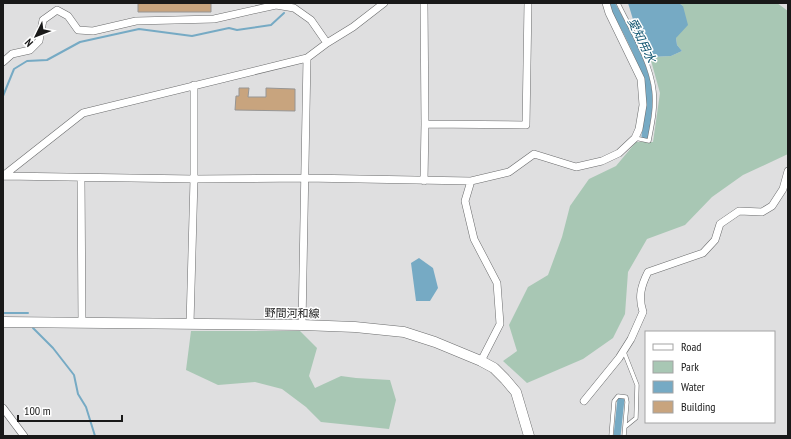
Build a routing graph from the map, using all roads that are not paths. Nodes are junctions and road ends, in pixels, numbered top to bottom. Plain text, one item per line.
1 (384, 3) edge
2 (424, 3) edge
3 (528, 3) edge
4 (606, 3) edge
5 (618, 3) edge
6 (327, 43) junction
7 (307, 58) junction
8 (3, 62) edge
9 (194, 85) junction
10 (425, 124) junction
11 (635, 138) junction
12 (788, 171) edge
13 (3, 176) edge
14 (81, 178) junction
15 (305, 178) junction
16 (194, 179) junction
17 (424, 181) junction
18 (470, 181) junction
19 (3, 322) edge
20 (82, 323) junction
21 (190, 324) junction
22 (302, 325) junction
23 (623, 351) junction
24 (481, 361) junction
25 (584, 401) dead end
26 (3, 408) edge
27 (624, 427) junction
28 (24, 436) edge
29 (529, 436) edge
30 (611, 436) edge
31 (624, 436) edge

1 - 6 street
2 - 10 street
3 - 10 street
4 - 11 street
5 - 11 lane
6 - 7 street
6 - 8 street
7 - 9 street
7 - 15 street
9 - 13 street
9 - 16 street
10 - 17 street
11 - 18 street
12 - 23 street
13 - 14 street
14 - 16 street
14 - 20 street
15 - 16 street
15 - 17 street
15 - 22 street
16 - 21 street
17 - 18 street
18 - 24 street
19 - 20 main road, 野間河和線
20 - 21 main road, 野間河和線
21 - 22 main road, 野間河和線
22 - 24 main road, 野間河和線
23 - 25 street
23 - 27 lane
24 - 29 main road, 野間河和線
26 - 28 street
27 - 30 lane
27 - 31 lane

